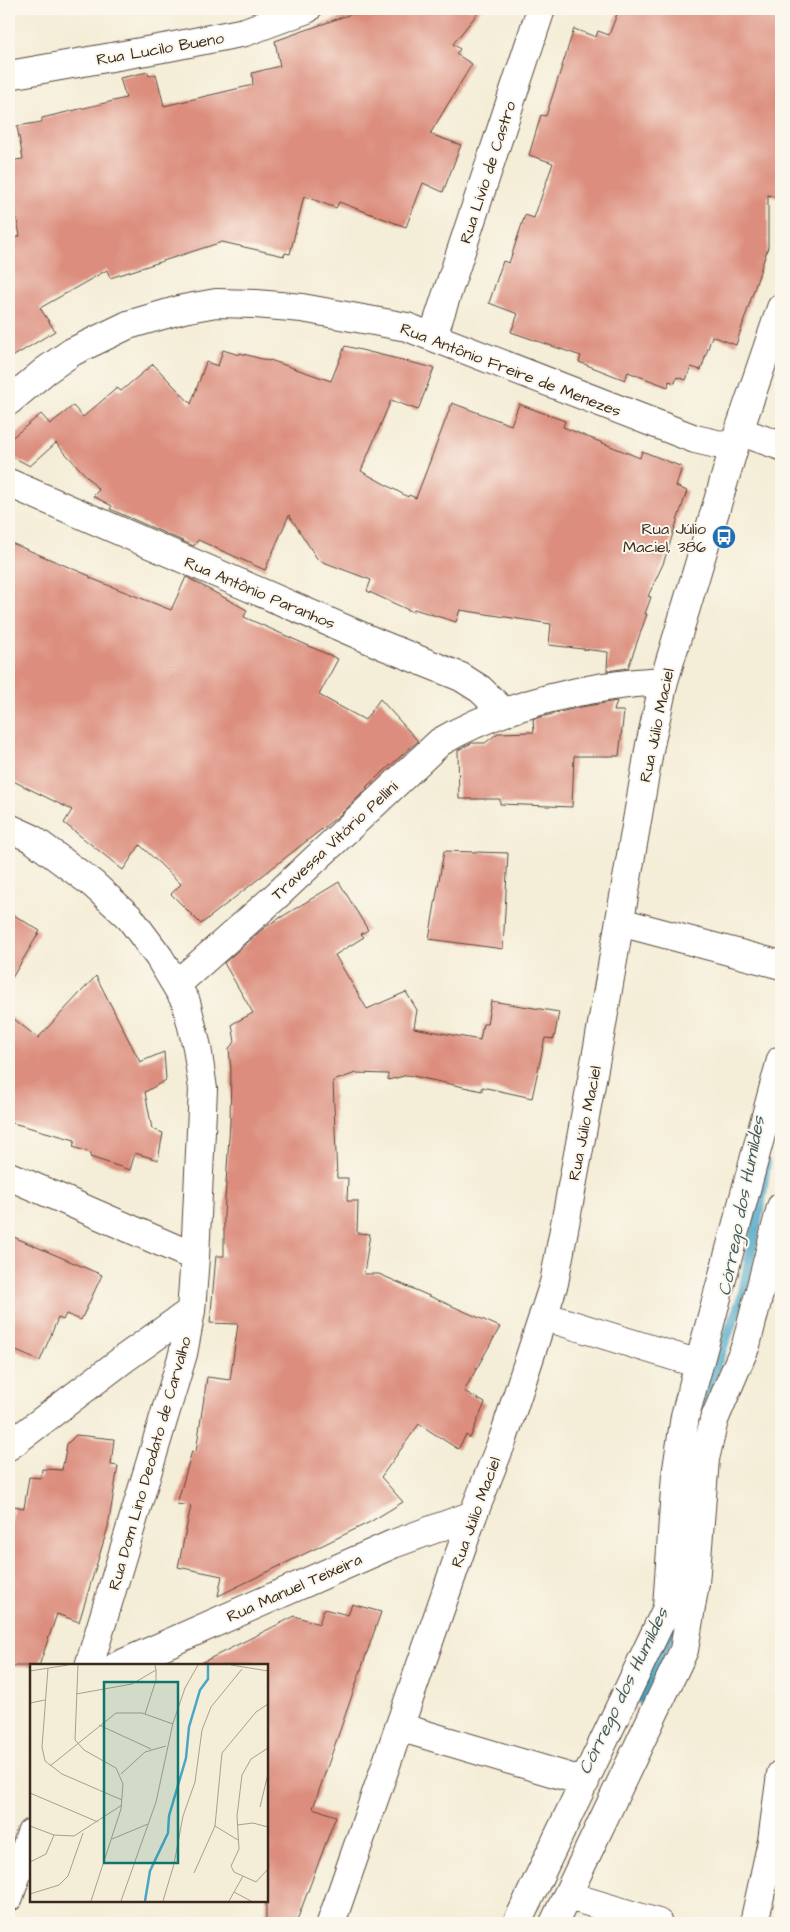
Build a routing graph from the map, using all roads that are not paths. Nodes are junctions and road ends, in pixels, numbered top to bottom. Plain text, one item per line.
1 (307, 9) edge
2 (541, 9) edge
3 (9, 75) edge
4 (781, 308) edge
5 (433, 336) junction
6 (9, 401) edge
7 (736, 440) junction
8 (781, 446) edge
9 (9, 483) edge
10 (664, 681) junction
11 (504, 712) junction
12 (9, 828) edge
13 (620, 922) junction
14 (781, 965) edge
15 (176, 985) junction
16 (781, 1060) edge
17 (9, 1176) edge
18 (781, 1207) edge
19 (195, 1257) junction
20 (191, 1311) junction
21 (543, 1316) junction
22 (699, 1364) junction
23 (9, 1446) edge
24 (687, 1514) junction
25 (473, 1515) junction
26 (90, 1664) edge
27 (122, 1664) edge
28 (400, 1727) junction
29 (781, 1774) edge
30 (585, 1782) junction
31 (567, 1823) junction
32 (30, 1835) edge
33 (595, 1837) junction
34 (569, 1896) junction
35 (9, 1897) edge
36 (331, 1923) edge
37 (516, 1923) edge
38 (554, 1923) edge
39 (658, 1923) edge
40 (754, 1923) edge

1 - 3 street, Rua Lucilo Bueno
2 - 5 street, Rua Lívio de Castro
4 - 7 street, Rua Júlio Maciel
5 - 6 street, Rua Antônio Freire de Menezes
5 - 7 street, Rua Antônio Freire de Menezes
7 - 8 street, Rua Antônio Freire de Menezes
7 - 10 street, Rua Júlio Maciel
9 - 11 street, Rua Antônio Paranhos
10 - 11 street, Travessa Vitório Pellini
10 - 13 street, Rua Júlio Maciel
11 - 15 street, Travessa Vitório Pellini
12 - 15 street, Rua Dom Lino Deodato de Carvalho
13 - 14 street
13 - 21 street, Rua Júlio Maciel
15 - 19 street, Rua Dom Lino Deodato de Carvalho
16 - 22 street
17 - 19 street
18 - 24 street
19 - 20 street, Rua Dom Lino Deodato de Carvalho
20 - 23 street
20 - 26 street, Rua Dom Lino Deodato de Carvalho
21 - 22 street
21 - 25 street, Rua Júlio Maciel
22 - 24 street
24 - 30 street
24 - 33 street
25 - 27 street, Rua Manuel Teixeira
25 - 28 street, Rua Júlio Maciel
28 - 30 street
28 - 36 street, Rua Júlio Maciel
29 - 40 street
30 - 31 street
31 - 33 street
31 - 37 street
32 - 35 street
33 - 34 street
34 - 38 street
34 - 39 street

